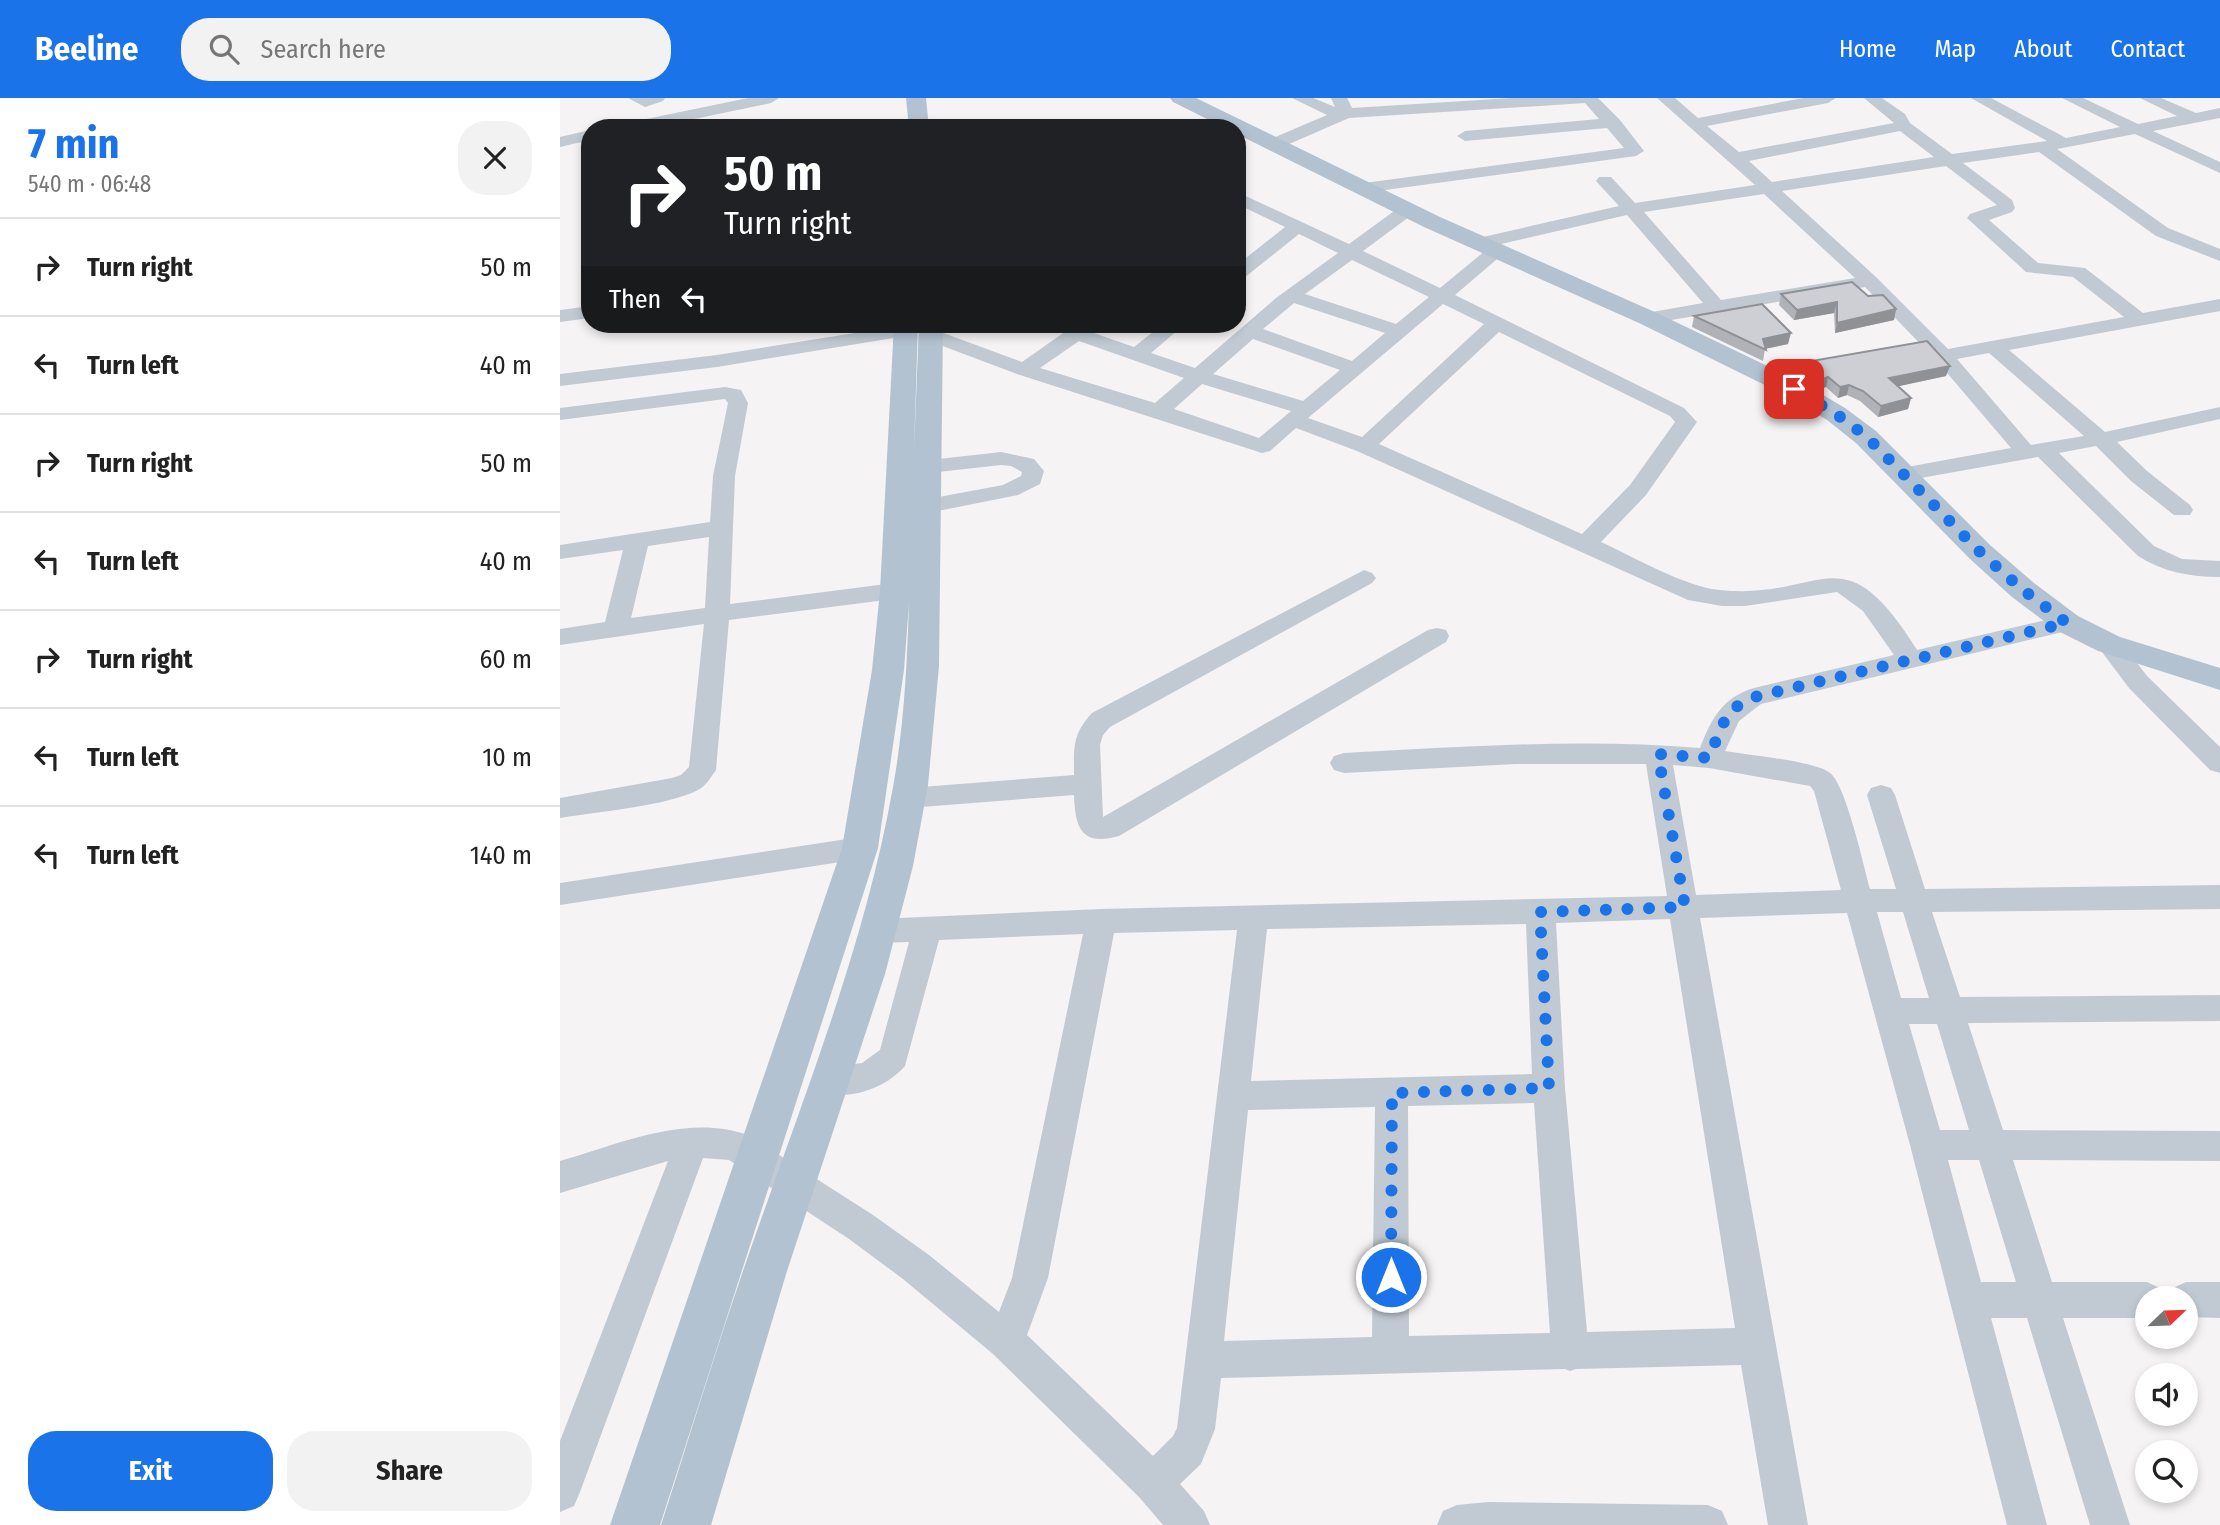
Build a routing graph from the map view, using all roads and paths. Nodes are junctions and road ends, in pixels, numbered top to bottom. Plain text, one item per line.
1 (636, 98) edge
2 (657, 98) edge
3 (771, 98) edge
4 (1180, 98) edge
5 (1300, 98) edge
6 (1589, 98) edge
7 (1665, 98) edge
8 (1828, 98) edge
9 (1872, 98) edge
10 (1979, 98) edge
11 (2070, 98) edge
12 (2148, 98) edge
13 (1341, 109) edge
14 (2220, 113) edge
15 (2194, 118) junction
16 (670, 119) edge
17 (1223, 119) edge
18 (1455, 120) dead end
19 (1614, 123) junction
20 (1695, 123) junction
21 (1903, 126) junction
22 (1246, 130) edge
23 (2137, 130) junction
24 (2220, 130) edge
25 (1465, 136) junction
26 (581, 137) edge
27 (560, 142) edge
28 (2064, 143) junction
29 (1274, 144) junction
30 (2042, 146) junction
31 (1735, 158) junction
32 (1949, 160) junction
33 (2220, 168) edge
34 (1501, 171) junction
35 (1605, 181) dead end
36 (1765, 186) junction
37 (1363, 188) junction
38 (1246, 200) edge
39 (1631, 209) junction
40 (1408, 210) junction
41 (1298, 226) junction
42 (1489, 247) junction
43 (1350, 252) junction
44 (2220, 255) edge
45 (1246, 267) edge
46 (1869, 281) junction
47 (1440, 295) junction
48 (1291, 296) junction
49 (2220, 304) edge
50 (1717, 307) junction
51 (581, 313) edge
52 (560, 316) edge
53 (1648, 318) junction
54 (2140, 320) junction
55 (1497, 323) junction
56 (1249, 331) junction
57 (1398, 331) junction
58 (893, 333) edge
59 (918, 333) edge
60 (918, 333) edge
61 (928, 333) edge
62 (1076, 333) edge
63 (1093, 333) edge
64 (1164, 333) edge
65 (1994, 347) junction
66 (1137, 354) junction
67 (1943, 356) junction
68 (1353, 368) junction
69 (1024, 370) junction
70 (1198, 376) junction
71 (560, 380) edge
72 (1159, 411) junction
73 (2220, 413) edge
74 (560, 414) edge
75 (1300, 414) junction
76 (2101, 439) junction
77 (1365, 446) junction
78 (2034, 450) junction
79 (929, 466) junction
80 (1905, 474) junction
81 (928, 506) junction
82 (2182, 510) dead end
83 (720, 528) junction
84 (637, 541) junction
85 (1587, 543) junction
86 (560, 552) edge
87 (2220, 569) edge
88 (1364, 578) dead end
89 (911, 589) junction
90 (717, 614) junction
91 (2067, 623) junction
92 (616, 629) junction
93 (1437, 636) dead end
94 (560, 638) edge
95 (2109, 644) junction
96 (1910, 660) junction
97 (2220, 679) edge
98 (1658, 754) junction
99 (1709, 758) junction
100 (1344, 763) dead end
101 (2220, 763) edge
102 (1086, 784) junction
103 (1881, 795) dead end
104 (908, 798) junction
105 (560, 808) edge
106 (834, 852) junction
107 (560, 894) edge
108 (2220, 897) edge
109 (1857, 901) junction
110 (1913, 901) junction
111 (1685, 907) junction
112 (1540, 912) junction
113 (1254, 918) junction
114 (1101, 921) junction
115 (927, 929) junction
116 (877, 931) junction
117 (2220, 1008) edge
118 (1950, 1010) junction
119 (1890, 1011) junction
120 (829, 1081) junction
121 (1549, 1088) junction
122 (1392, 1093) junction
123 (1234, 1096) junction
124 (705, 1142) junction
125 (1927, 1145) junction
126 (1991, 1146) junction
127 (2220, 1146) edge
128 (754, 1160) junction
129 (560, 1177) edge
130 (794, 1186) junction
131 (1969, 1300) junction
132 (2038, 1300) junction
133 (2135, 1300) edge
134 (2198, 1300) edge
135 (2220, 1300) edge
136 (1006, 1341) junction
137 (1756, 1346) junction
138 (1570, 1353) junction
139 (1390, 1356) junction
140 (1205, 1360) junction
141 (1153, 1483) junction
142 (560, 1492) edge
143 (635, 1525) edge
144 (686, 1525) edge
145 (1190, 1525) edge
146 (1457, 1525) edge
147 (1707, 1525) edge
148 (1788, 1525) edge
149 (2027, 1525) edge
150 (2110, 1525) edge

1 - 2 street
3 - 16 street
4 - 17 main road
5 - 13 street
6 - 13 street
6 - 19 street
7 - 20 street
8 - 20 street
9 - 21 street
10 - 28 street
11 - 23 street
12 - 15 street
13 - 29 street
14 - 15 street
15 - 23 street
15 - 24 street
18 - 25 street
19 - 25 street
19 - 34 street
20 - 31 street
21 - 31 street
21 - 32 street
22 - 29 main road
23 - 28 street
23 - 33 street
25 - 34 street
26 - 27 street
28 - 30 street
29 - 37 main road
30 - 32 street
30 - 44 street
31 - 36 street
32 - 36 street
32 - 54 street
34 - 37 street
35 - 39 street
36 - 39 street
36 - 46 street
37 - 40 main road
38 - 41 street
39 - 42 street
39 - 50 street
40 - 42 main road
40 - 43 street
41 - 43 street
41 - 45 street
42 - 47 street
42 - 53 main road
43 - 47 street
43 - 48 street
46 - 50 street
46 - 67 street
47 - 55 street
47 - 57 street
48 - 56 street
48 - 57 street
49 - 54 street
50 - 53 street
51 - 52 street
53 - 80 main road
54 - 65 street
55 - 77 street
55 - 85 street
56 - 68 street
56 - 70 street
57 - 68 street
58 - 71 street
59 - 79 main road
60 - 89 main road
61 - 69 street
62 - 69 street
63 - 66 street
64 - 66 street
65 - 67 street
65 - 76 street
66 - 70 street
67 - 78 street
68 - 75 street
69 - 72 street
70 - 72 street
70 - 75 street
72 - 75 street
73 - 76 street
74 - 83 street
75 - 77 street
76 - 78 street
76 - 82 street
77 - 85 street
78 - 80 street
78 - 87 street
79 - 81 main road
79 - 81 street
80 - 91 main road
81 - 89 main road
83 - 84 street
83 - 90 street
84 - 86 street
84 - 92 street
85 - 96 street
88 - 102 street
89 - 90 street
89 - 104 main road
89 - 106 main road
90 - 92 street
90 - 105 street
91 - 95 main road
91 - 96 street
92 - 94 street
93 - 102 street
95 - 97 main road
95 - 101 street
96 - 99 street
98 - 99 street
98 - 100 street
98 - 111 street
99 - 109 street
102 - 104 street
103 - 110 street
104 - 116 main road
106 - 107 street
106 - 128 main road
108 - 110 street
109 - 110 street
109 - 111 street
109 - 119 street
110 - 118 street
111 - 112 street
111 - 137 street
112 - 113 street
112 - 121 street
113 - 114 street
113 - 123 street
114 - 115 street
114 - 136 street
115 - 116 street
115 - 120 street
116 - 120 main road
117 - 118 street
118 - 119 street
118 - 126 street
119 - 125 street
120 - 130 main road
121 - 122 street
121 - 138 street
122 - 123 street
122 - 139 street
123 - 140 street
124 - 128 street
124 - 129 street
124 - 142 street
125 - 126 street
125 - 131 street
126 - 127 street
126 - 132 street
128 - 130 street
128 - 143 main road
130 - 136 street
130 - 144 main road
131 - 132 street
131 - 149 street
132 - 133 street
132 - 150 street
134 - 135 street
136 - 141 street
137 - 138 street
137 - 148 street
138 - 139 street
139 - 140 street
140 - 141 street
141 - 145 street
146 - 147 street

